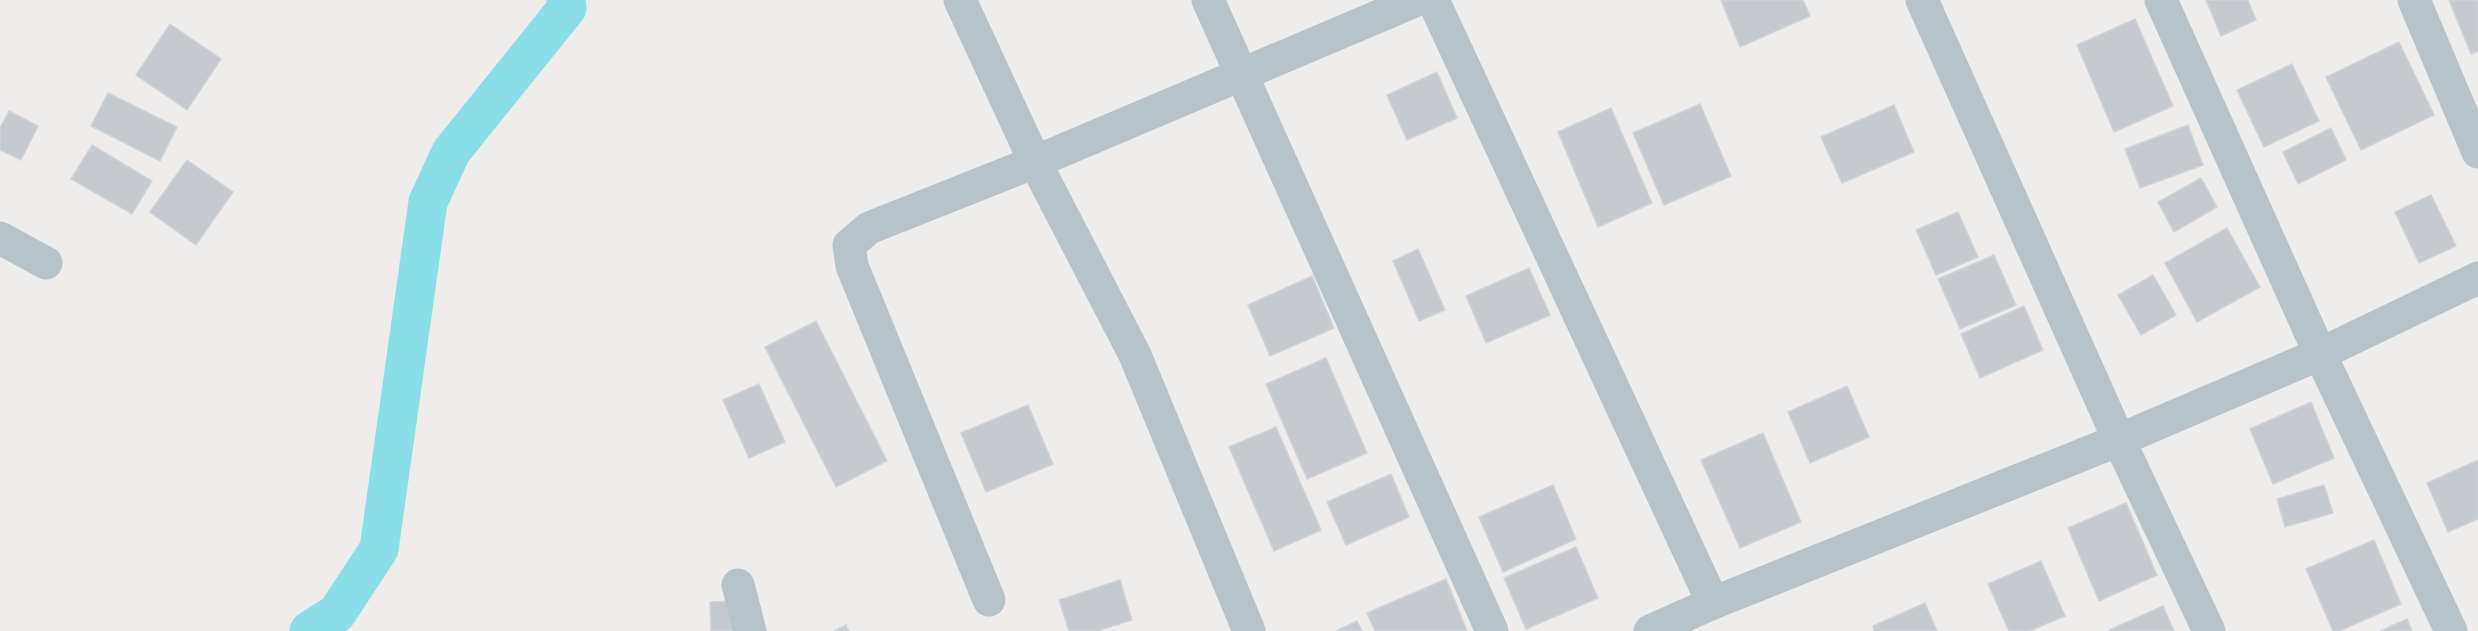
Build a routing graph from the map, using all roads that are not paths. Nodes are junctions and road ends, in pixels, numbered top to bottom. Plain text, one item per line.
1 (960, 0) edge
2 (1208, 0) edge
3 (1417, 0) edge
4 (1433, 0) edge
5 (1922, 0) edge
6 (2161, 0) edge
7 (2414, 0) edge
8 (1241, 73) junction
9 (2478, 152) edge
10 (1035, 162) junction
11 (0, 238) edge
12 (45, 263) dead end
13 (2478, 278) edge
14 (2320, 354) junction
15 (2120, 440) junction
16 (738, 585) dead end
17 (988, 600) dead end
18 (1713, 603) junction
19 (750, 631) edge
20 (1249, 631) edge
21 (1492, 631) edge
22 (1650, 631) edge
23 (2209, 631) edge
24 (2451, 631) edge

1 - 10 street
2 - 8 street
3 - 8 street
4 - 18 street
5 - 15 street
6 - 14 street
7 - 9 street
8 - 10 street
8 - 21 street
10 - 17 street
10 - 20 street
11 - 12 street
13 - 14 street
14 - 15 street
14 - 24 street
15 - 18 street
15 - 23 street
16 - 19 street
18 - 22 street

